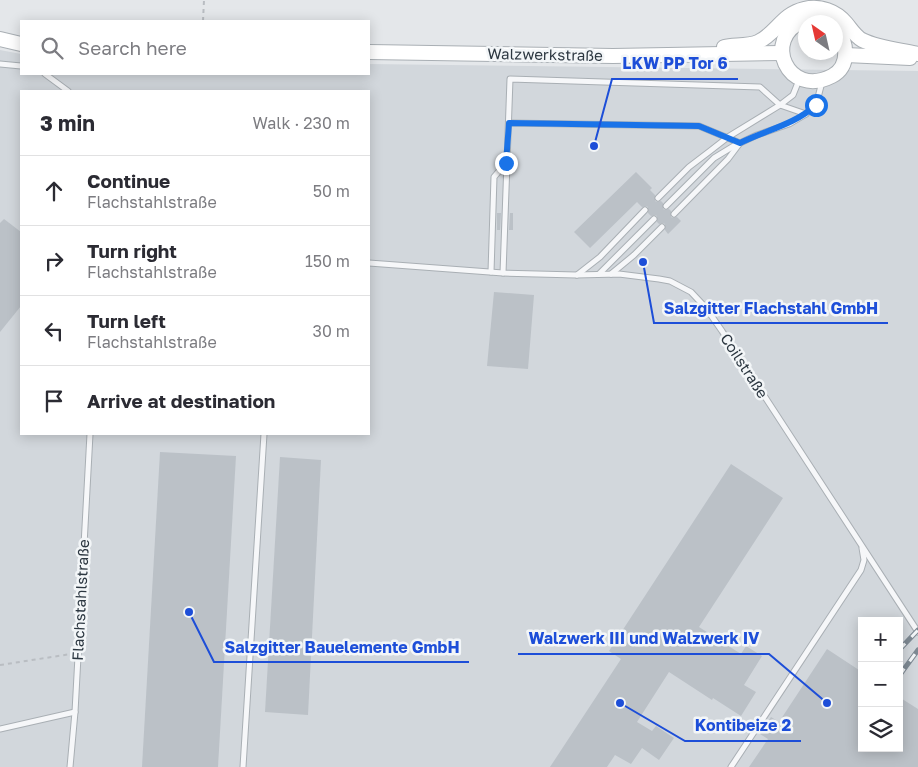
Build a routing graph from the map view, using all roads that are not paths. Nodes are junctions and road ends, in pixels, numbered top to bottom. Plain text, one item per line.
1 (798, 23) edge
2 (843, 37) edge
3 (0, 40) edge
4 (20, 44) edge
5 (370, 52) edge
6 (782, 53) junction
7 (918, 54) edge
8 (846, 55) junction
9 (658, 56) junction
10 (918, 58) edge
11 (0, 64) edge
12 (20, 66) edge
13 (46, 75) edge
14 (799, 79) junction
15 (822, 81) junction
16 (67, 90) edge
17 (780, 105) junction
18 (806, 114) junction
19 (509, 123) junction
20 (728, 137) junction
21 (740, 143) junction
22 (506, 163) junction
23 (658, 198) dead end
24 (666, 206) dead end
25 (646, 210) dead end
26 (674, 214) dead end
27 (654, 219) dead end
28 (662, 227) dead end
29 (370, 263) edge
30 (491, 272) junction
31 (503, 273) junction
32 (599, 274) junction
33 (611, 274) junction
34 (576, 275) junction
35 (90, 435) edge
36 (264, 435) edge
37 (859, 541) junction
38 (918, 632) edge
39 (75, 712) junction
40 (0, 729) edge
41 (70, 767) edge
42 (243, 767) edge
43 (731, 767) edge

1 - 6 street
2 - 8 street
3 - 4 street
5 - 9 street, Walzwerkstraße
6 - 9 street, Walzwerkstraße
6 - 14 street
7 - 9 street
8 - 10 street
8 - 15 street
11 - 12 lane
13 - 16 lane
14 - 15 street
14 - 17 lane
15 - 18 lane
17 - 18 lane
17 - 19 lane
17 - 20 lane
18 - 21 lane
19 - 20 lane
19 - 22 lane
20 - 21 lane
20 - 23 lane
21 - 24 lane
21 - 26 lane
22 - 30 lane
22 - 31 lane
25 - 34 lane
27 - 32 lane
28 - 33 lane
29 - 30 lane
30 - 31 lane
31 - 34 lane
32 - 33 lane, Coilstraße
32 - 34 lane, Coilstraße
33 - 37 lane, Coilstraße
35 - 39 lane, Flachstahlstraße
36 - 42 lane
37 - 38 lane, Coilstraße
37 - 43 lane, Coilstraße
39 - 40 lane
39 - 41 lane, Flachstahlstraße

